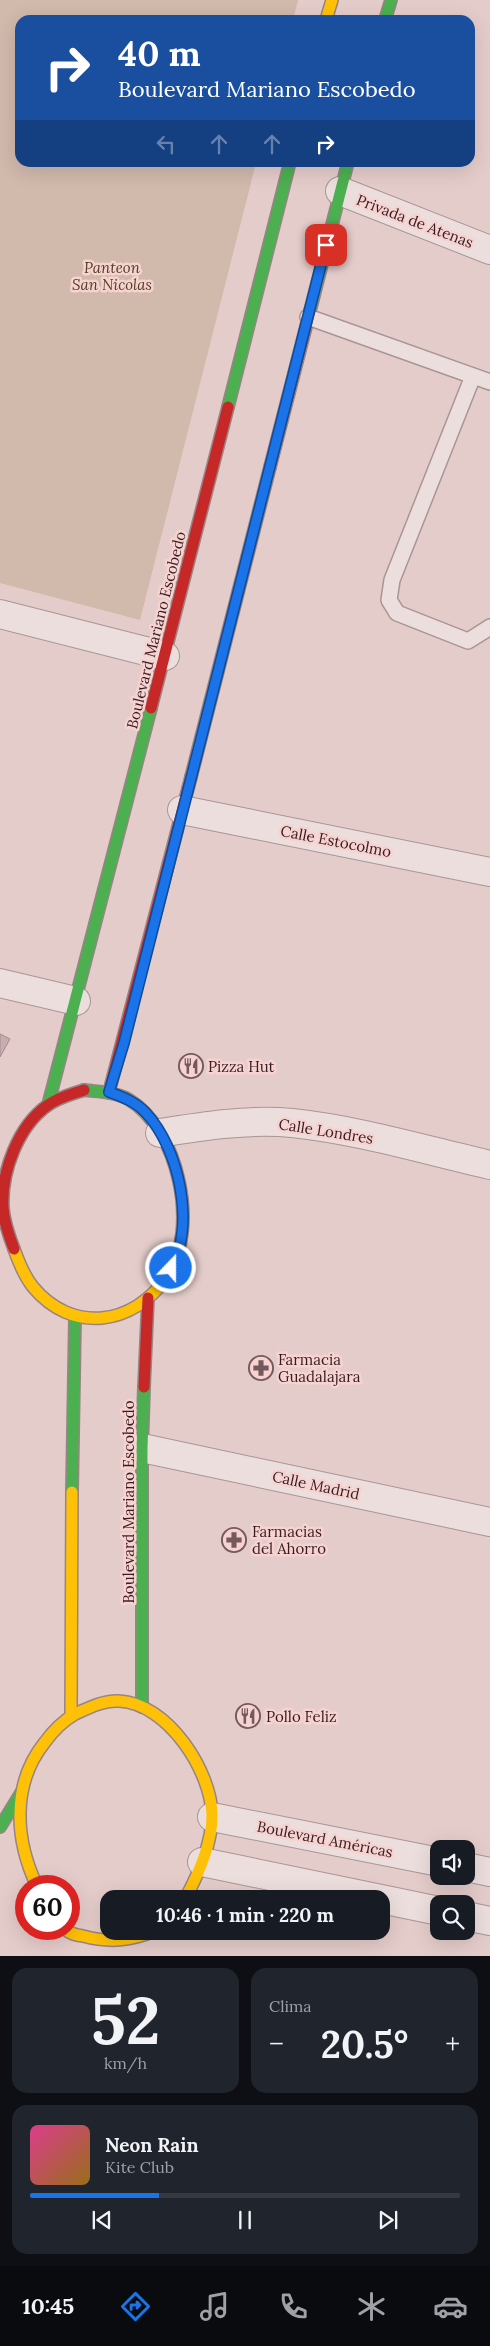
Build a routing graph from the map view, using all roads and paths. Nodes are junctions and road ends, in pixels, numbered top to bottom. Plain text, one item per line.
1 (332, 0) edge
2 (391, 0) edge
3 (328, 15) edge
4 (386, 15) edge
5 (289, 167) edge
6 (347, 167) edge
7 (340, 191) junction
8 (490, 250) edge
9 (308, 316) junction
10 (473, 376) junction
11 (490, 382) edge
12 (0, 614) edge
13 (490, 627) edge
14 (165, 656) junction
15 (182, 810) junction
16 (490, 872) edge
17 (0, 983) edge
18 (76, 1001) junction
19 (109, 1092) junction
20 (48, 1104) junction
21 (160, 1133) junction
22 (490, 1165) edge
23 (2, 1208) edge
24 (7, 1268) dead end
25 (21, 1268) junction
26 (148, 1298) junction
27 (75, 1317) junction
28 (142, 1448) junction
29 (490, 1522) edge
30 (142, 1707) junction
31 (71, 1716) junction
32 (21, 1793) junction
33 (212, 1817) junction
34 (0, 1827) edge
35 (430, 1860) edge
36 (202, 1862) junction
37 (475, 1869) edge
38 (490, 1872) edge
39 (33, 1875) edge
40 (189, 1890) edge
41 (337, 1890) edge
42 (390, 1901) edge
43 (430, 1908) edge
44 (475, 1918) edge
45 (490, 1921) edge
46 (80, 1935) edge
47 (69, 1940) edge
48 (143, 1940) edge
49 (71, 1948) dead end

1 - 3 main road
2 - 4 main road
5 - 14 main road, Boulevard Mariano Escobedo
6 - 7 main road
7 - 8 street, Privada de Atenas
7 - 9 main road
9 - 10 lane
9 - 15 main road
10 - 11 lane
10 - 13 lane
12 - 14 street
14 - 18 main road, Boulevard Mariano Escobedo
15 - 16 street, Calle Estocolmo
15 - 19 main road
17 - 18 street
18 - 20 main road, Boulevard Mariano Escobedo
19 - 20 main road
19 - 21 main road
20 - 23 main road
21 - 22 street, Calle Londres
21 - 26 main road
23 - 25 main road
24 - 25 main road
25 - 27 main road
26 - 27 main road
26 - 28 main road, Boulevard Mariano Escobedo
27 - 31 main road
28 - 29 street, Calle Madrid
28 - 30 main road, Boulevard Mariano Escobedo
30 - 31 main road
30 - 33 main road
31 - 32 main road
32 - 34 main road
32 - 39 main road
33 - 35 street, Boulevard Américas
33 - 36 main road
36 - 40 main road
36 - 41 street
37 - 38 street
42 - 43 street
44 - 45 street
46 - 48 main road
47 - 49 main road

